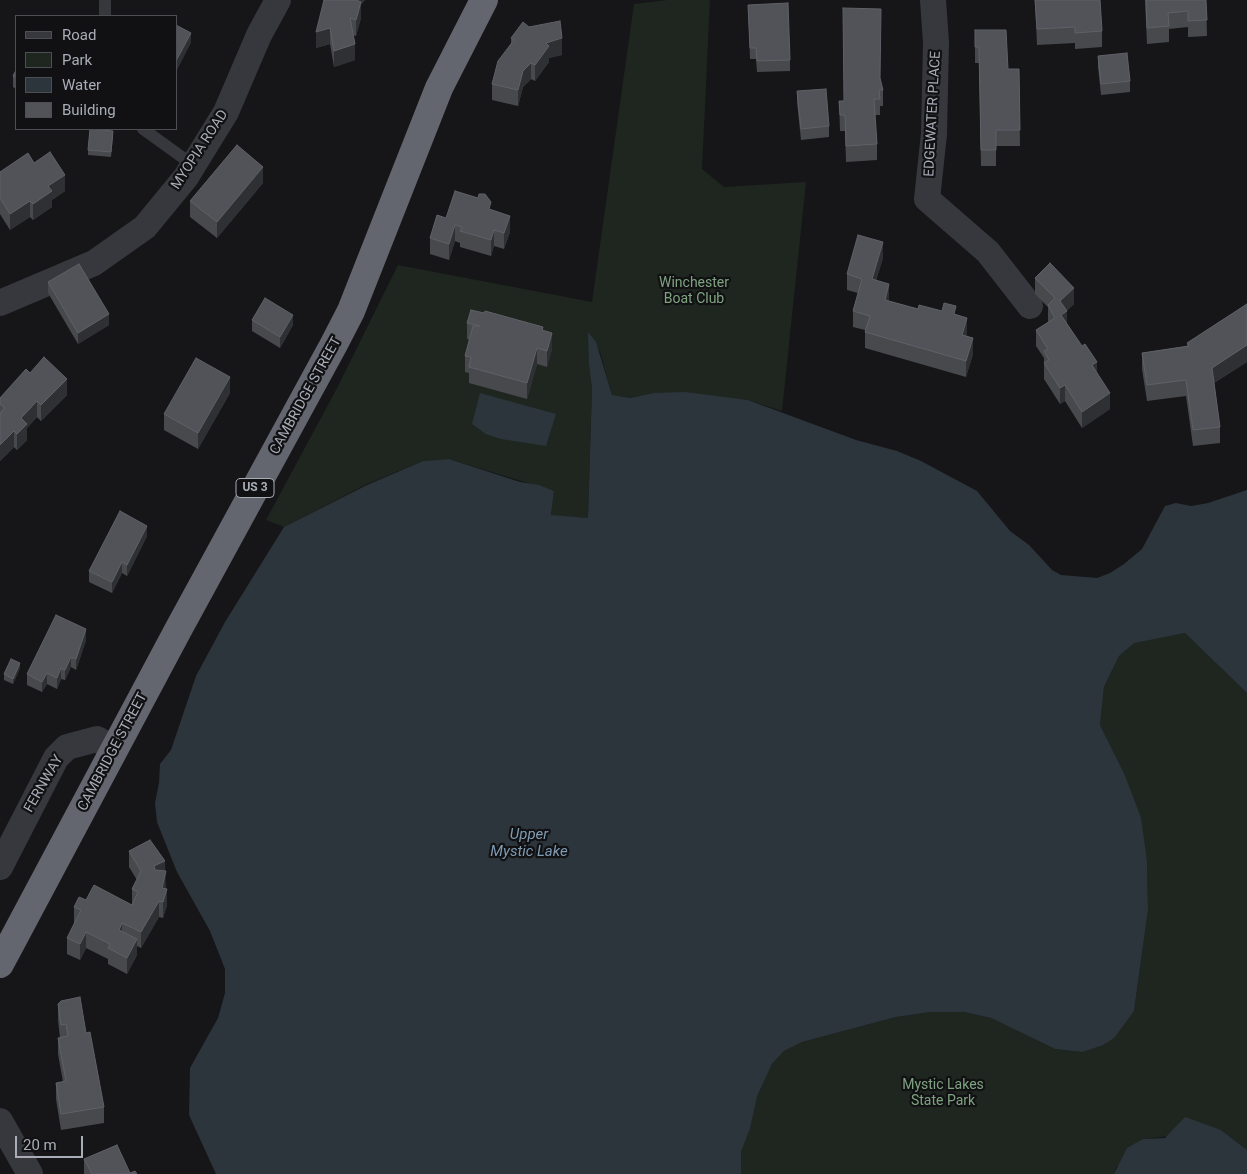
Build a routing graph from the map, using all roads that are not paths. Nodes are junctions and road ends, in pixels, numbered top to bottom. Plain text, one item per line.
1 (105, 0) edge
2 (278, 0) edge
3 (484, 0) edge
4 (933, 0) edge
5 (105, 15) edge
6 (144, 130) edge
7 (193, 165) junction
8 (0, 304) edge
9 (1030, 306) dead end
10 (114, 749) junction
11 (0, 868) edge
12 (0, 964) edge
13 (0, 1121) edge
14 (30, 1174) edge

1 - 5 lane
2 - 7 street, MYOPIA ROAD
3 - 10 highway, CAMBRIDGE STREET / US 3
4 - 9 street, EDGEWATER PLACE
6 - 7 lane
7 - 8 street, MYOPIA ROAD
10 - 11 street, FERNWAY
10 - 12 highway, CAMBRIDGE STREET / US 3
13 - 14 street

